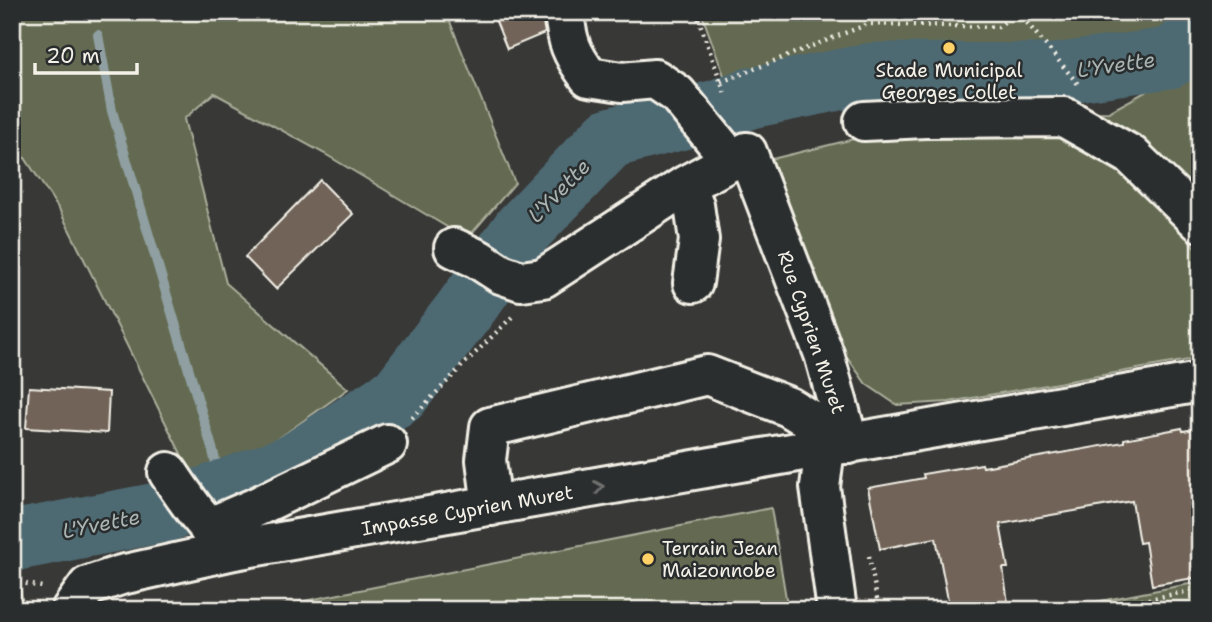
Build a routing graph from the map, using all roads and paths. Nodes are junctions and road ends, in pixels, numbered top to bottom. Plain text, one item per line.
1 (564, 12) edge
2 (696, 12) edge
3 (1018, 12) edge
4 (1074, 79) dead end
5 (721, 82) junction
6 (726, 94) dead end
7 (864, 121) dead end
8 (726, 153) junction
9 (686, 185) junction
10 (1200, 222) edge
11 (478, 260) dead end
12 (693, 283) dead end
13 (521, 310) dead end
14 (1200, 382) edge
15 (387, 444) joint
16 (837, 446) junction
17 (172, 477) dead end
18 (492, 506) junction
19 (213, 531) junction
20 (1200, 589) edge
21 (79, 598) edge
22 (837, 610) edge
23 (1093, 610) edge

1 - 8 street
2 - 5 path
3 - 4 path
3 - 5 path
5 - 6 path
7 - 10 street
8 - 9 street
8 - 16 street, Rue Cyprien Muret
9 - 11 street
9 - 12 street
13 - 15 path
14 - 16 street
15 - 19 street
18 -> 16 street, Impasse Cyprien Muret
16 - 18 street
16 - 22 street
17 - 19 street
18 - 19 street, Impasse Cyprien Muret
19 - 21 street, Impasse Cyprien Muret
20 - 23 path

